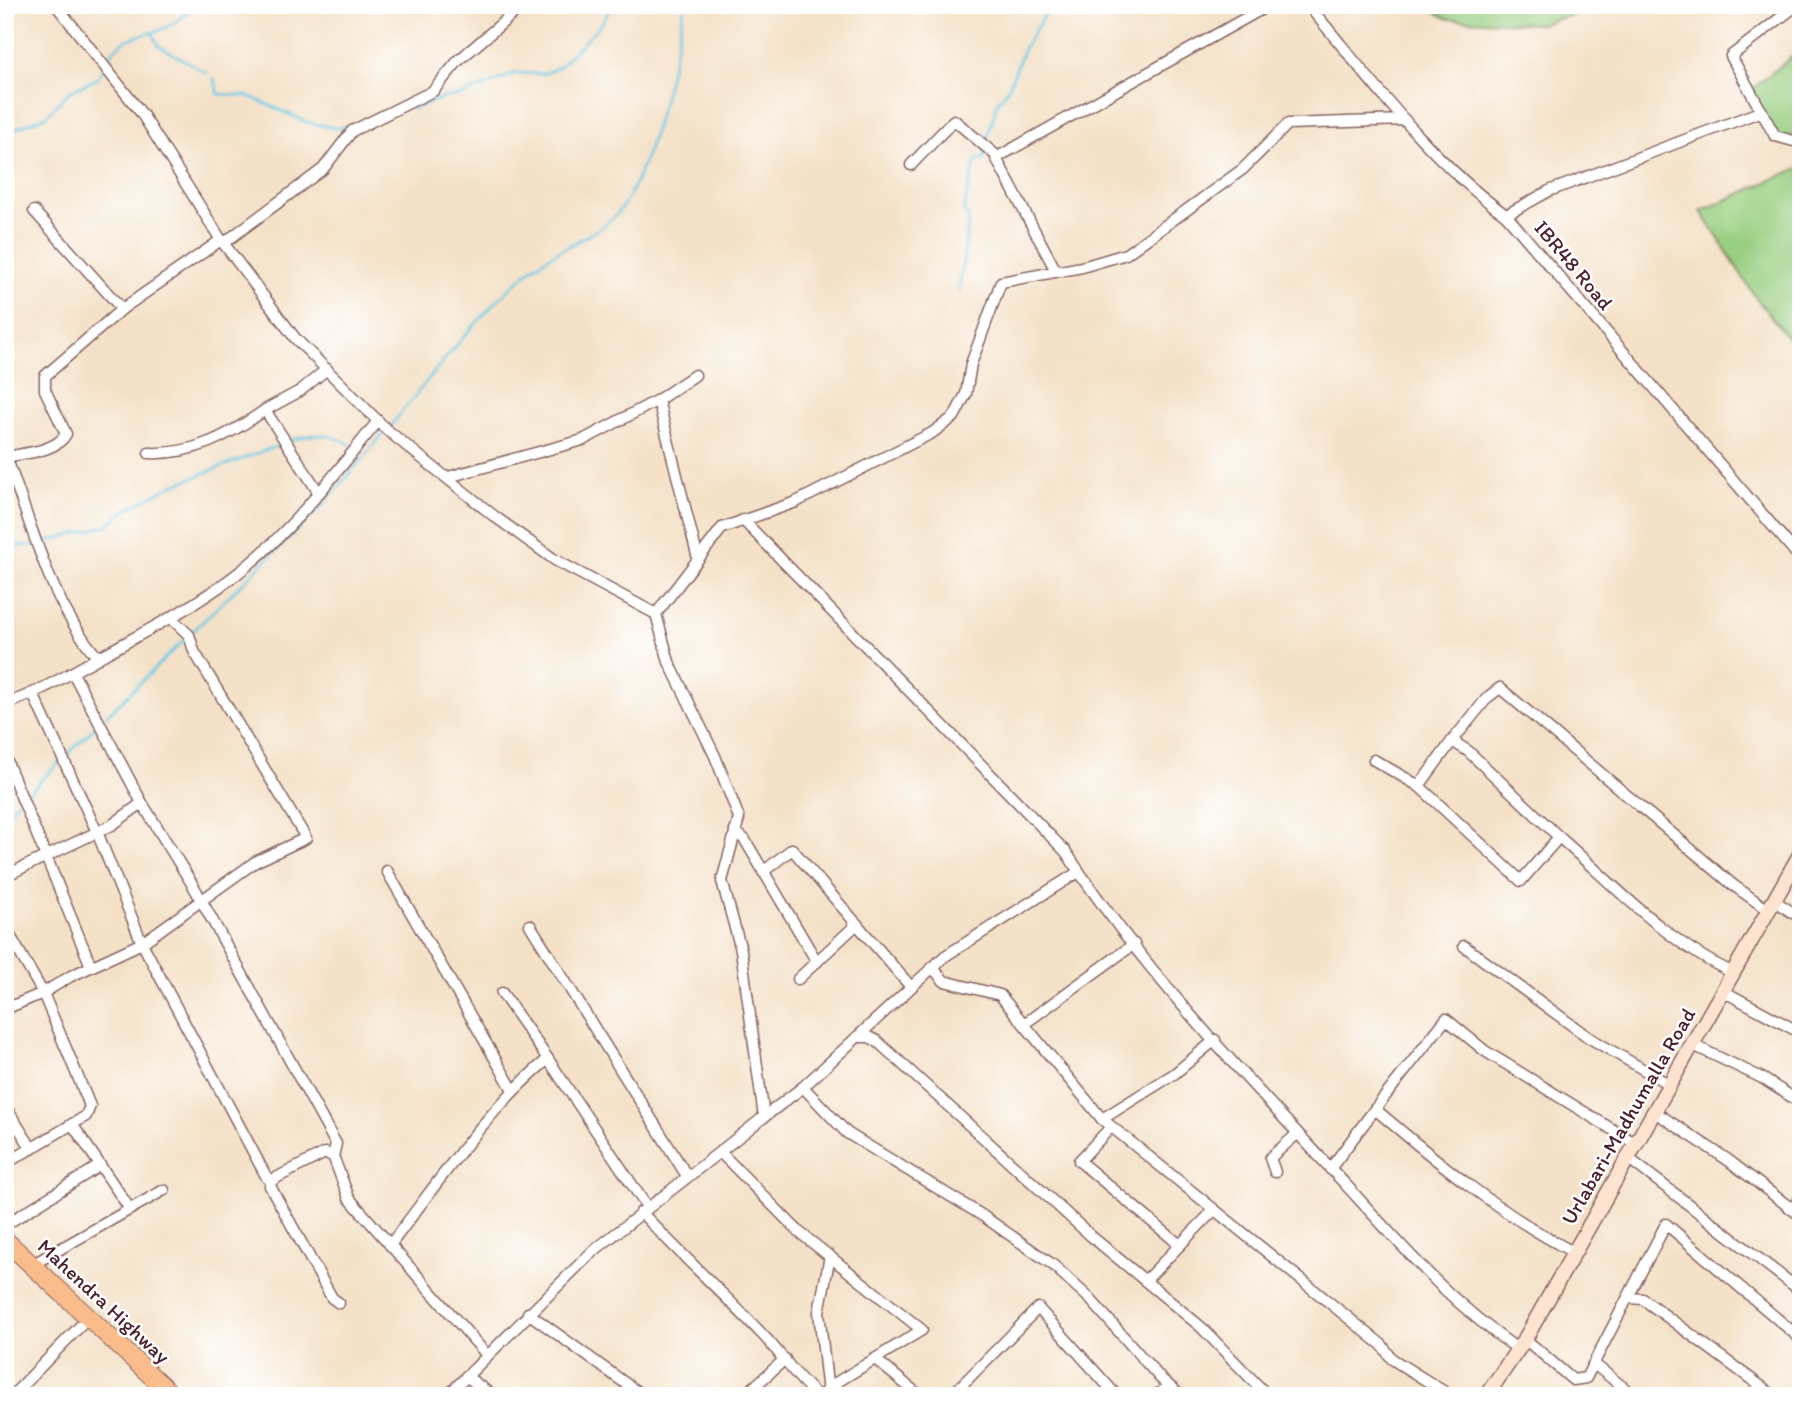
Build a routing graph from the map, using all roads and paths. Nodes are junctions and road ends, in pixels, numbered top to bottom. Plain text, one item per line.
1 (56, 5) edge
2 (523, 5) edge
3 (1269, 5) edge
4 (1308, 5) edge
5 (1797, 5) edge
6 (1762, 111) junction
7 (1405, 120) junction
8 (1801, 143) edge
9 (998, 157) junction
10 (911, 165) dead end
11 (34, 211) dead end
12 (1506, 215) junction
13 (223, 242) junction
14 (1056, 271) junction
15 (121, 309) junction
16 (327, 369) junction
17 (695, 375) dead end
18 (657, 400) junction
19 (265, 410) junction
20 (378, 421) junction
21 (149, 453) dead end
22 (6, 457) edge
23 (448, 477) junction
24 (319, 493) junction
25 (743, 520) junction
26 (698, 559) junction
27 (1801, 559) edge
28 (656, 614) junction
29 (171, 618) junction
30 (98, 658) junction
31 (73, 673) junction
32 (33, 694) junction
33 (5, 704) edge
34 (1452, 741) junction
35 (5, 757) edge
36 (1374, 760) dead end
37 (1419, 786) junction
38 (142, 803) junction
39 (735, 831) junction
40 (97, 832) junction
41 (1559, 837) junction
42 (44, 855) junction
43 (1799, 859) edge
44 (387, 871) dead end
45 (763, 872) junction
46 (1077, 873) junction
47 (5, 876) edge
48 (202, 901) junction
49 (1771, 905) junction
50 (1801, 918) edge
51 (857, 924) junction
52 (530, 925) dead end
53 (5, 927) edge
54 (142, 943) junction
55 (1134, 944) junction
56 (1464, 946) dead end
57 (817, 962) junction
58 (91, 966) junction
59 (933, 968) junction
60 (1732, 972) junction
61 (798, 979) dead end
62 (911, 987) junction
63 (1723, 992) junction
64 (43, 993) junction
65 (502, 993) dead end
66 (5, 1009) edge
67 (1024, 1024) junction
68 (1801, 1033) edge
69 (857, 1037) junction
70 (1215, 1040) junction
71 (1693, 1045) junction
72 (548, 1059) junction
73 (1670, 1084) junction
74 (803, 1087) junction
75 (513, 1090) junction
76 (1801, 1103) edge
77 (5, 1106) edge
78 (1375, 1109) junction
79 (1655, 1112) junction
80 (764, 1118) junction
81 (1102, 1119) junction
82 (72, 1124) junction
83 (1111, 1127) junction
84 (1297, 1134) junction
85 (1636, 1144) junction
86 (32, 1149) junction
87 (720, 1152) junction
88 (333, 1156) junction
89 (1628, 1158) junction
90 (5, 1164) edge
91 (99, 1166) junction
92 (1330, 1169) junction
93 (1275, 1172) dead end
94 (687, 1176) junction
95 (272, 1180) junction
96 (164, 1190) dead end
97 (1801, 1198) edge
98 (130, 1209) junction
99 (644, 1209) junction
100 (1214, 1210) junction
101 (1796, 1213) edge
102 (5, 1225) edge
103 (5, 1240) edge
104 (390, 1245) junction
105 (1180, 1245) junction
106 (1575, 1253) junction
107 (830, 1256) junction
108 (30, 1266) junction
109 (1146, 1280) junction
110 (1801, 1291) edge
111 (1629, 1298) junction
112 (339, 1303) dead end
113 (528, 1313) junction
114 (88, 1318) junction
115 (1801, 1339) edge
116 (1522, 1344) junction
117 (486, 1354) junction
118 (785, 1359) junction
119 (874, 1359) junction
120 (1594, 1364) junction
121 (466, 1376) junction
122 (1170, 1386) junction
123 (824, 1394) edge
124 (12, 1396) edge
125 (173, 1396) edge
126 (447, 1396) edge
127 (493, 1396) edge
128 (643, 1396) edge
129 (744, 1396) edge
130 (920, 1396) edge
131 (951, 1396) edge
132 (1117, 1396) edge
133 (1156, 1396) edge
134 (1181, 1396) edge
135 (1268, 1396) edge
136 (1451, 1396) edge
137 (1486, 1396) edge
138 (1634, 1396) edge
139 (1774, 1396) edge

1 - 13 street
2 - 13 street
3 - 9 street
4 - 7 street, IBR48 Road
5 - 6 street
6 - 8 street
6 - 12 street
7 - 12 street, IBR48 Road
7 - 14 street
9 - 10 street
9 - 14 street
11 - 15 street
12 - 27 street, IBR48 Road
13 - 15 street
13 - 16 street
14 - 25 street
15 - 22 street
16 - 19 street
16 - 20 street
17 - 18 street
18 - 23 street
18 - 26 street
19 - 21 street
19 - 24 street
20 - 23 street
20 - 24 street
22 - 30 street
23 - 28 street
24 - 29 street
25 - 26 street
25 - 46 street
26 - 28 street
28 - 39 street
29 - 30 street
29 - 48 street
30 - 31 street
31 - 32 street
31 - 38 street
32 - 33 street
32 - 40 street
34 - 37 street
34 - 41 street
34 - 49 street
35 - 42 street
36 - 37 street
37 - 41 street
38 - 40 street
38 - 48 street
39 - 45 street
39 - 80 street
40 - 42 street
40 - 54 street
41 - 60 street
42 - 47 street
42 - 58 street
43 - 49 main road, Urlabari-Madhumalla Road
44 - 75 street
45 - 51 street
45 - 57 street
46 - 55 street
46 - 59 street
48 - 54 street
48 - 88 street
49 - 50 street
49 - 60 main road, Urlabari-Madhumalla Road
51 - 57 street
51 - 62 street
52 - 94 street
53 - 64 street
54 - 58 street
54 - 95 street
55 - 67 street
55 - 70 street
56 - 73 street
57 - 61 street
58 - 64 street
59 - 62 street
59 - 67 street
60 - 63 main road, Urlabari-Madhumalla Road
62 - 69 street
63 - 68 street
63 - 71 main road, Urlabari-Madhumalla Road
64 - 66 street
64 - 82 street
65 - 72 street
67 - 81 street
69 - 74 street
69 - 109 street
70 - 81 street
70 - 84 street
71 - 73 main road, Urlabari-Madhumalla Road
71 - 76 street
72 - 75 street
72 - 99 street
73 - 79 main road, Urlabari-Madhumalla Road
74 - 80 street
74 - 122 street
75 - 104 street
77 - 86 street
78 - 85 street
78 - 92 street
78 - 106 street
79 - 85 main road, Urlabari-Madhumalla Road
79 - 101 street
80 - 87 street
81 - 83 street
82 - 86 street
82 - 91 street
83 - 100 street
83 - 105 street
84 - 92 street
84 - 93 street
85 - 89 main road, Urlabari-Madhumalla Road
86 - 90 street
87 - 94 street
87 - 107 street
88 - 95 street
88 - 104 street
89 - 106 main road, Urlabari-Madhumalla Road
89 - 110 street
91 - 98 street
91 - 102 street
92 - 116 street
94 - 99 street
95 - 112 street
96 - 98 street
97 - 101 street
98 - 108 street
99 - 113 street
99 - 118 street
100 - 105 street
100 - 136 street
103 - 108 highway, Mahendra Highway
104 - 117 street
105 - 109 street
106 - 116 main road, Urlabari-Madhumalla Road
107 - 119 street
107 - 123 street
108 - 114 highway, Mahendra Highway
109 - 135 street
111 - 115 street
111 - 120 street
111 - 139 street
113 - 117 street
113 - 128 street
114 - 124 street
114 - 125 highway, Mahendra Highway
116 - 120 street
116 - 137 main road, Urlabari-Madhumalla Road
117 - 121 street
118 - 123 street
118 - 129 street
119 - 123 street
119 - 130 street
120 - 138 street
121 - 126 street
121 - 127 street
122 - 133 street
122 - 134 street
131 - 132 street

